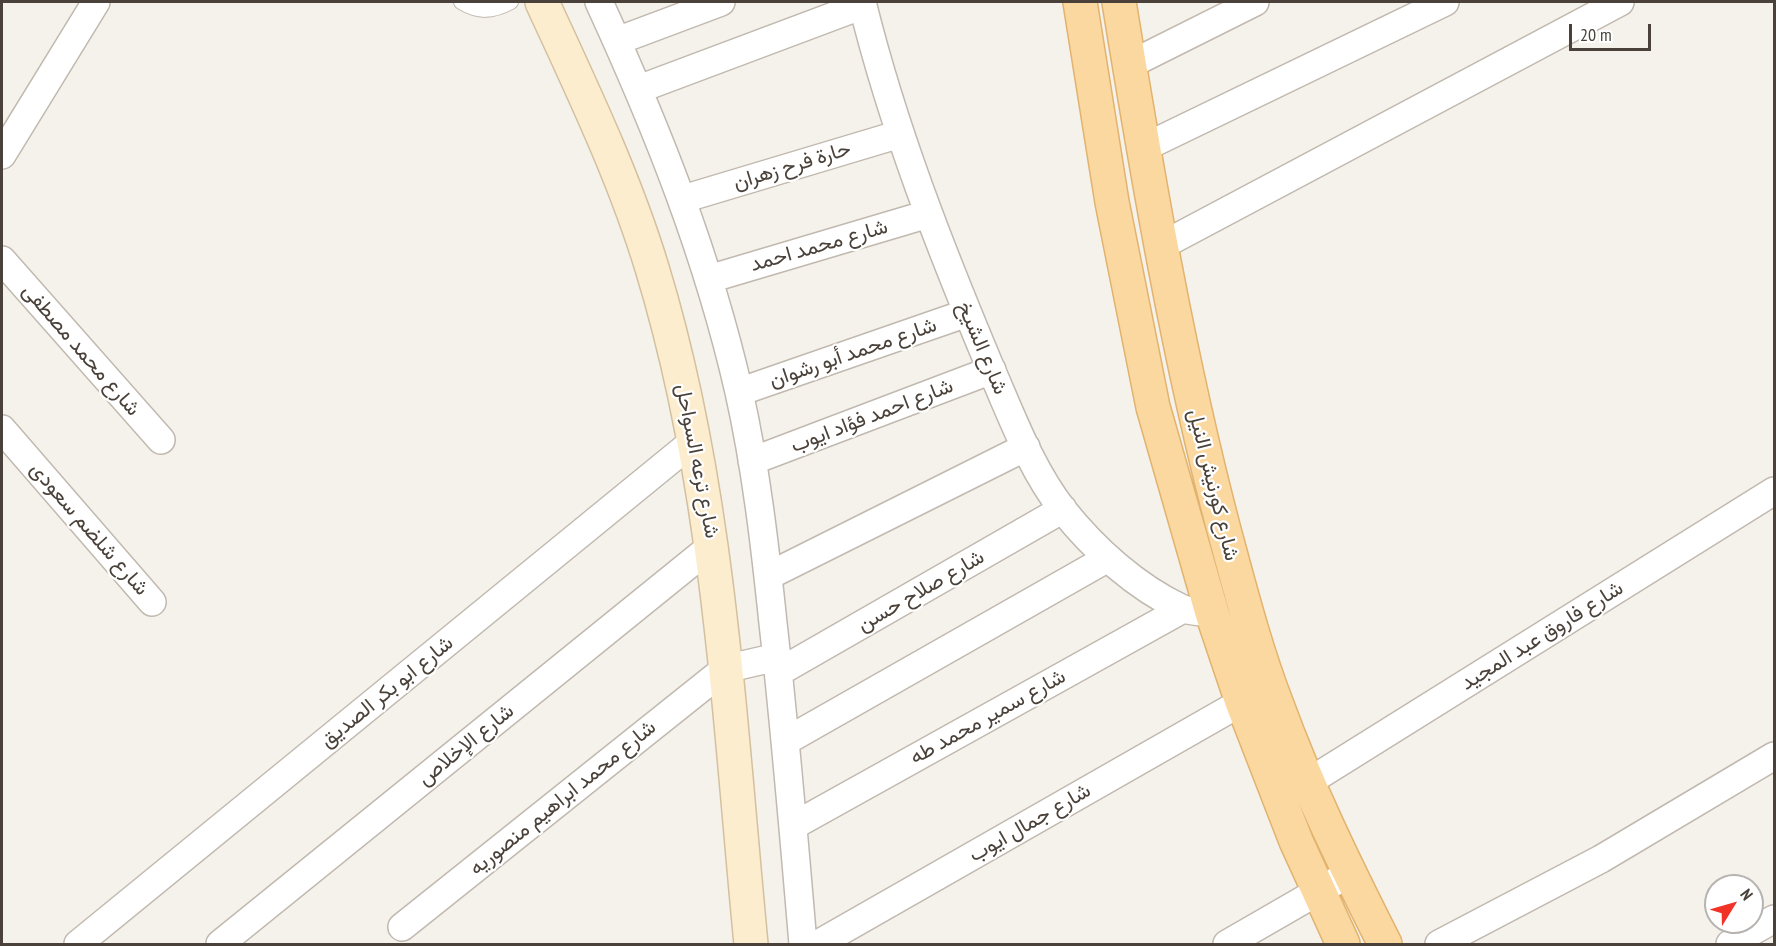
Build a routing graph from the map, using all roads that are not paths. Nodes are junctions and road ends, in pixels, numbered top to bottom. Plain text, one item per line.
1 (96, 2) edge
2 (461, 2) edge
3 (511, 2) edge
4 (542, 2) edge
5 (599, 2) edge
6 (721, 2) edge
7 (1080, 2) edge
8 (1119, 2) edge
9 (1255, 2) edge
10 (1445, 2) edge
11 (1620, 2) edge
12 (863, 4) edge
13 (617, 41) junction
14 (1129, 65) junction
15 (639, 89) junction
16 (900, 134) junction
17 (5, 140) edge
18 (1143, 148) junction
19 (683, 199) junction
20 (928, 214) junction
21 (1159, 247) junction
22 (2, 260) edge
23 (709, 279) junction
24 (967, 313) junction
25 (992, 370) junction
26 (739, 392) junction
27 (2, 429) edge
28 (161, 440) dead end
29 (695, 441) junction
30 (1026, 447) junction
31 (752, 461) junction
32 (1774, 491) edge
33 (1062, 509) junction
34 (1219, 512) junction
35 (1188, 524) junction
36 (713, 545) junction
37 (1108, 558) junction
38 (768, 576) junction
39 (152, 602) dead end
40 (1198, 611) junction
41 (778, 664) junction
42 (725, 669) junction
43 (1242, 702) junction
44 (786, 741) junction
45 (1774, 756) edge
46 (1310, 781) junction
47 (793, 826) junction
48 (1350, 873) junction
49 (1318, 892) junction
50 (1774, 919) edge
51 (402, 927) dead end
52 (78, 945) edge
53 (220, 945) edge
54 (751, 945) edge
55 (803, 945) edge
56 (818, 945) edge
57 (1227, 945) edge
58 (1343, 945) edge
59 (1384, 945) edge
60 (1439, 945) edge
61 (1730, 945) edge

1 - 17 street
2 - 3 lane
4 - 29 main road, شارع ترعه السواحل
5 - 13 street
6 - 13 street
7 - 35 main road, شارع كورنيش النيل
8 - 14 main road, شارع كورنيش النيل
9 - 14 street
10 - 18 street
11 - 21 street
12 - 15 street
12 - 16 street, شارع الشيخ
13 - 15 street
14 - 18 main road, شارع كورنيش النيل
15 - 19 street
16 - 19 street, حارة فرح زهران
16 - 20 street, شارع الشيخ
18 - 21 main road, شارع كورنيش النيل
19 - 23 street
20 - 23 street, شارع محمد احمد
20 - 24 street, شارع الشيخ
21 - 34 main road, شارع كورنيش النيل
22 - 28 street, شارع محمد مصطفى
23 - 26 street
24 - 25 street, شارع الشيخ
24 - 26 street, شارع محمد أبو رشوان
25 - 30 street, شارع الشيخ
25 - 31 street, شارع احمد فؤاد ايوب
26 - 31 street
27 - 39 street, شارع شلضم سعودى
29 - 36 main road, شارع ترعه السواحل
29 - 52 street, شارع ابو بكر الصديق
30 - 33 street, شارع الشيخ
30 - 38 street
31 - 38 street
32 - 46 street, شارع فاروق عبد المجيد
33 - 37 street, شارع الشيخ
33 - 41 street, شارع صلاح حسن
34 - 35 main road
34 - 46 main road, شارع كورنيش النيل
35 - 40 main road, شارع كورنيش النيل
36 - 42 main road, شارع ترعه السواحل
36 - 53 street, شارع الإخلاص
37 - 40 street, شارع الشيخ
37 - 44 street
38 - 41 street
40 - 43 main road, شارع كورنيش النيل
40 - 47 street, شارع سمير محمد طه
41 - 42 street, شارع صلاح حسن
41 - 44 street
42 - 51 street, شارع محمد ابراهيم منصوريه
42 - 54 main road, شارع ترعه السواحل
43 - 49 main road, شارع كورنيش النيل
43 - 56 street, شارع جمال ايوب
44 - 47 street
45 - 60 street
46 - 48 main road, شارع كورنيش النيل
47 - 55 street
48 - 49 street
48 - 59 main road, شارع كورنيش النيل
49 - 57 street
49 - 58 main road, شارع كورنيش النيل
50 - 61 street

